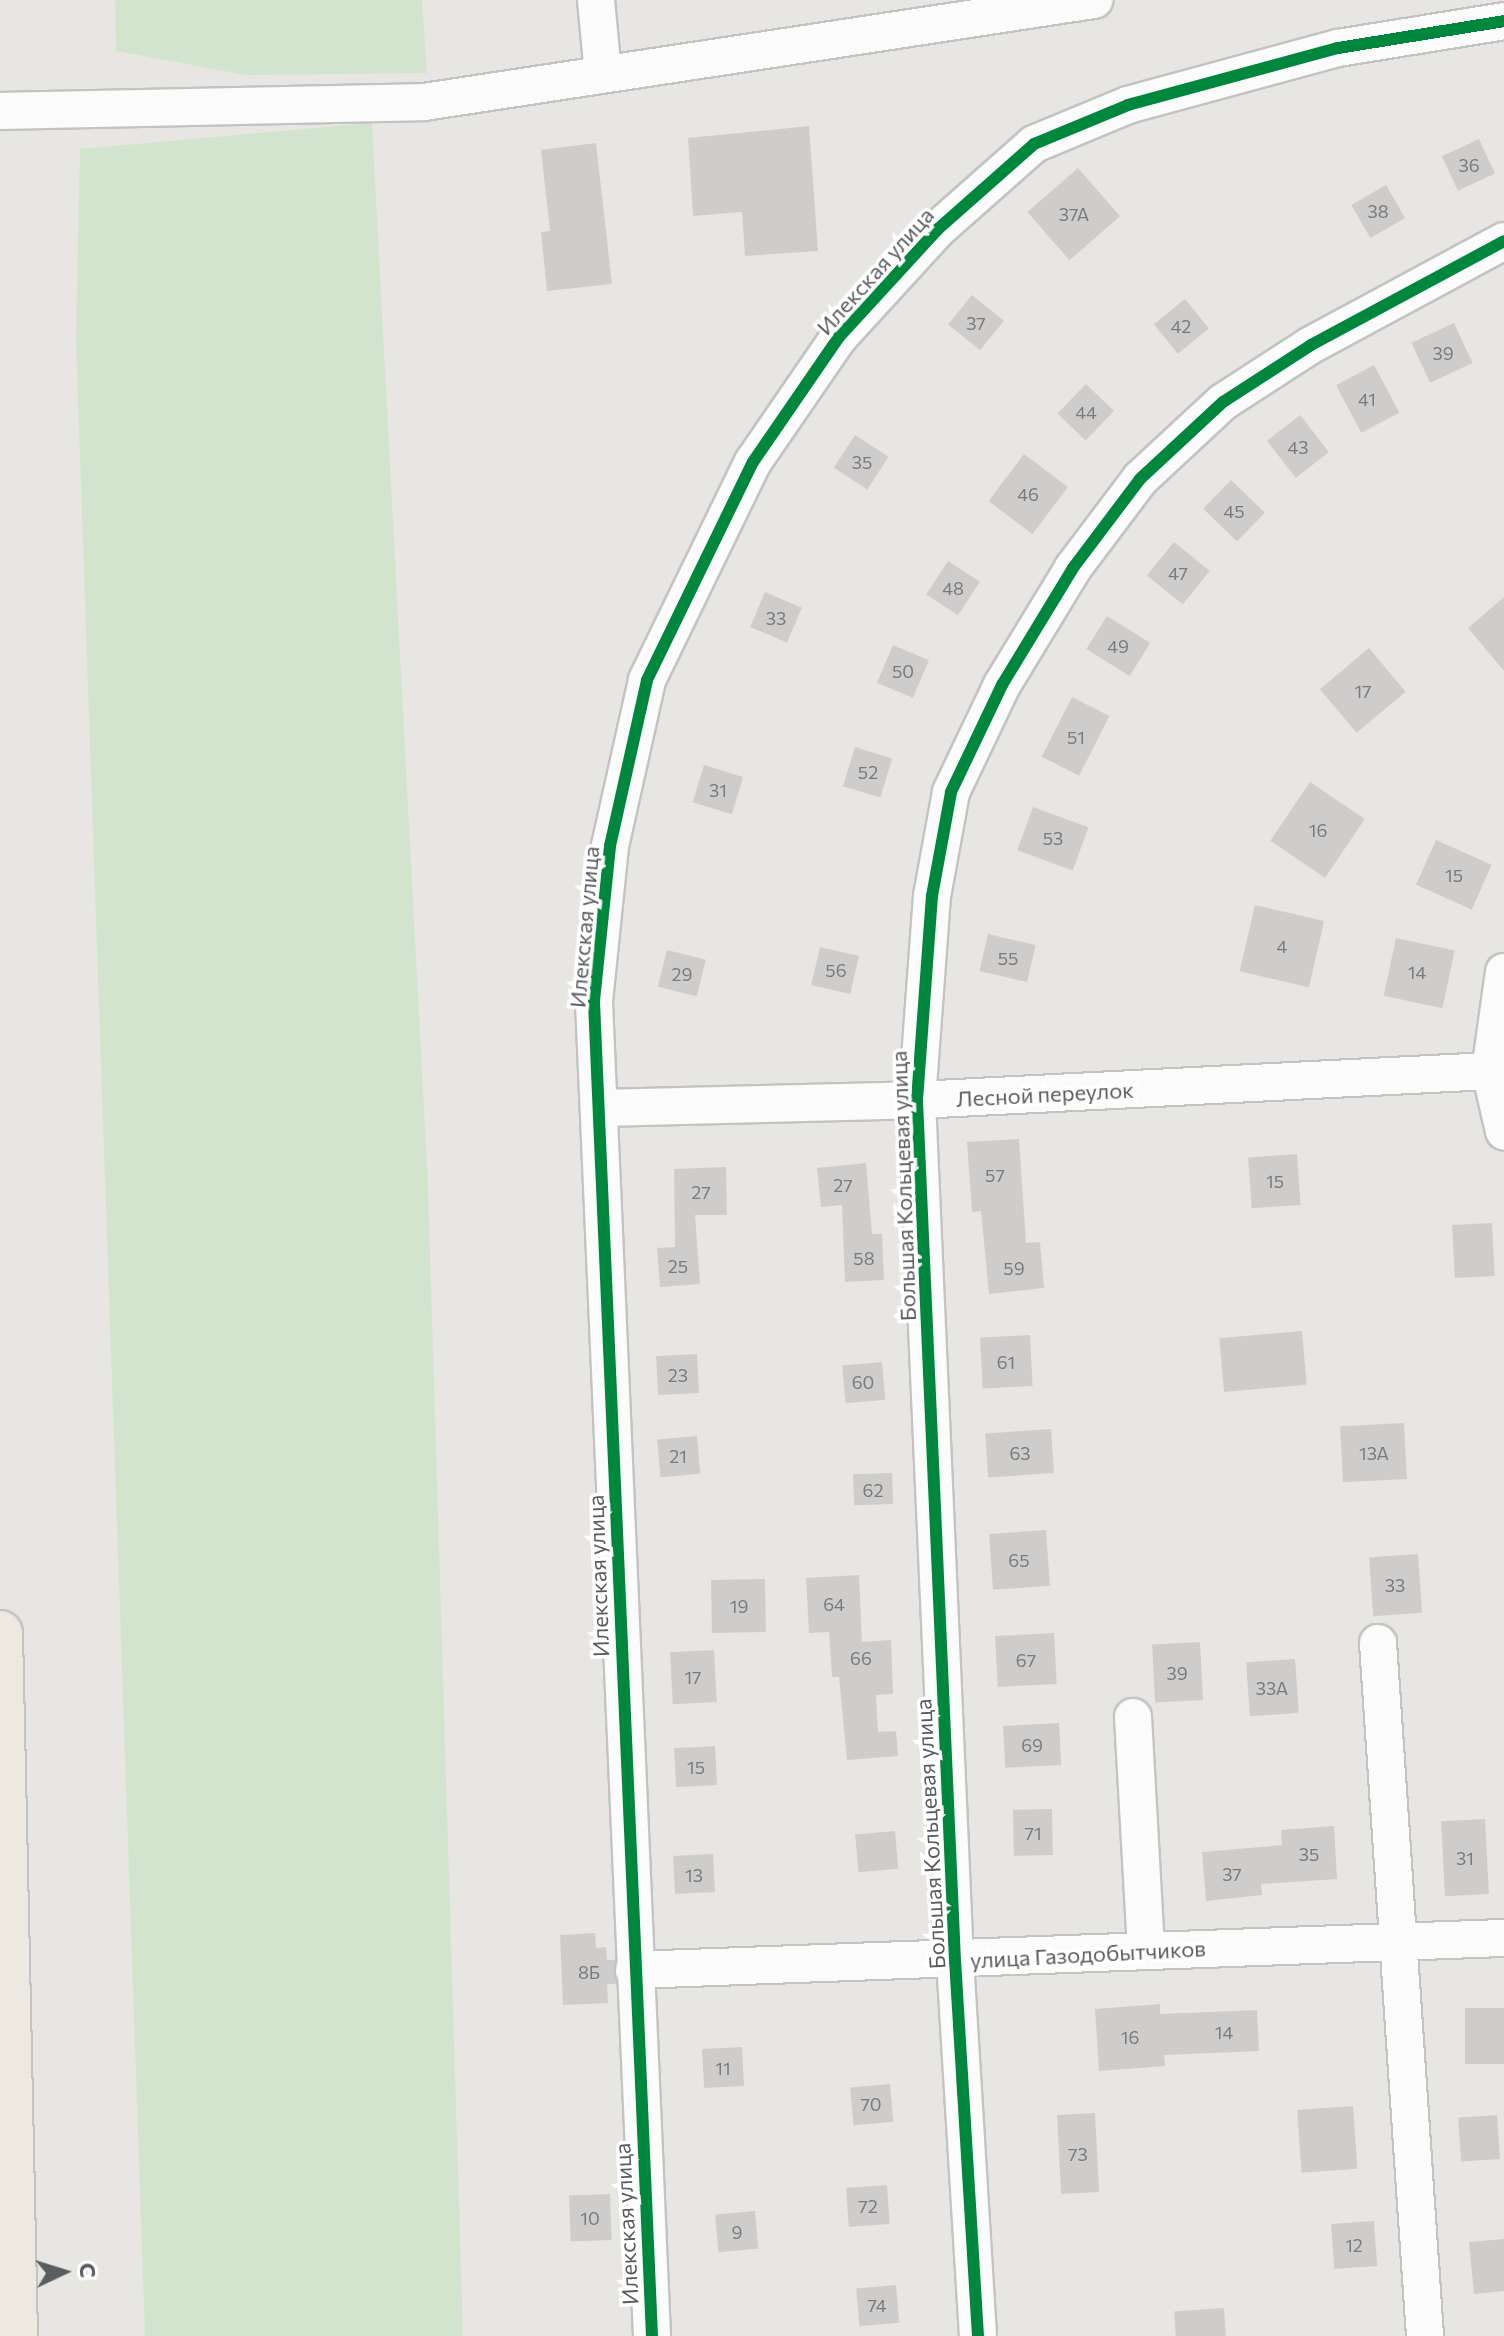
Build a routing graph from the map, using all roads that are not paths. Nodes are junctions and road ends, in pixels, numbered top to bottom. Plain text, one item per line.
1 (596, 0) edge
2 (1094, 0) edge
3 (965, 9) edge
4 (1504, 21) edge
5 (603, 74) junction
6 (0, 111) edge
7 (1504, 241) edge
8 (1504, 972) edge
9 (1490, 1071) junction
10 (917, 1100) junction
11 (599, 1108) junction
12 (1504, 1131) edge
13 (0, 1633) edge
14 (1378, 1643) dead end
15 (1133, 1717) dead end
16 (1504, 1938) edge
17 (1398, 1941) junction
18 (1146, 1951) junction
19 (955, 1961) junction
20 (634, 1970) junction
21 (15, 2336) edge
22 (652, 2336) edge
23 (978, 2336) edge
24 (1425, 2336) edge

1 - 5 street
2 - 3 street
3 - 5 street
4 - 11 street, Илекская улица
5 - 6 street
7 - 10 street, Большая Кольцевая улица
8 - 9 street
9 - 10 street, Лесной переулок
9 - 12 street
10 - 11 street, Лесной переулок
10 - 19 street, Большая Кольцевая улица
11 - 20 street, Илекская улица
13 - 21 highway
14 - 17 street
15 - 18 street
16 - 17 street, улица Газодобытчиков
17 - 18 street, улица Газодобытчиков
17 - 24 street
18 - 19 street, улица Газодобытчиков
19 - 20 street, улица Газодобытчиков
19 - 23 street, Большая Кольцевая улица
20 - 22 street, Илекская улица

